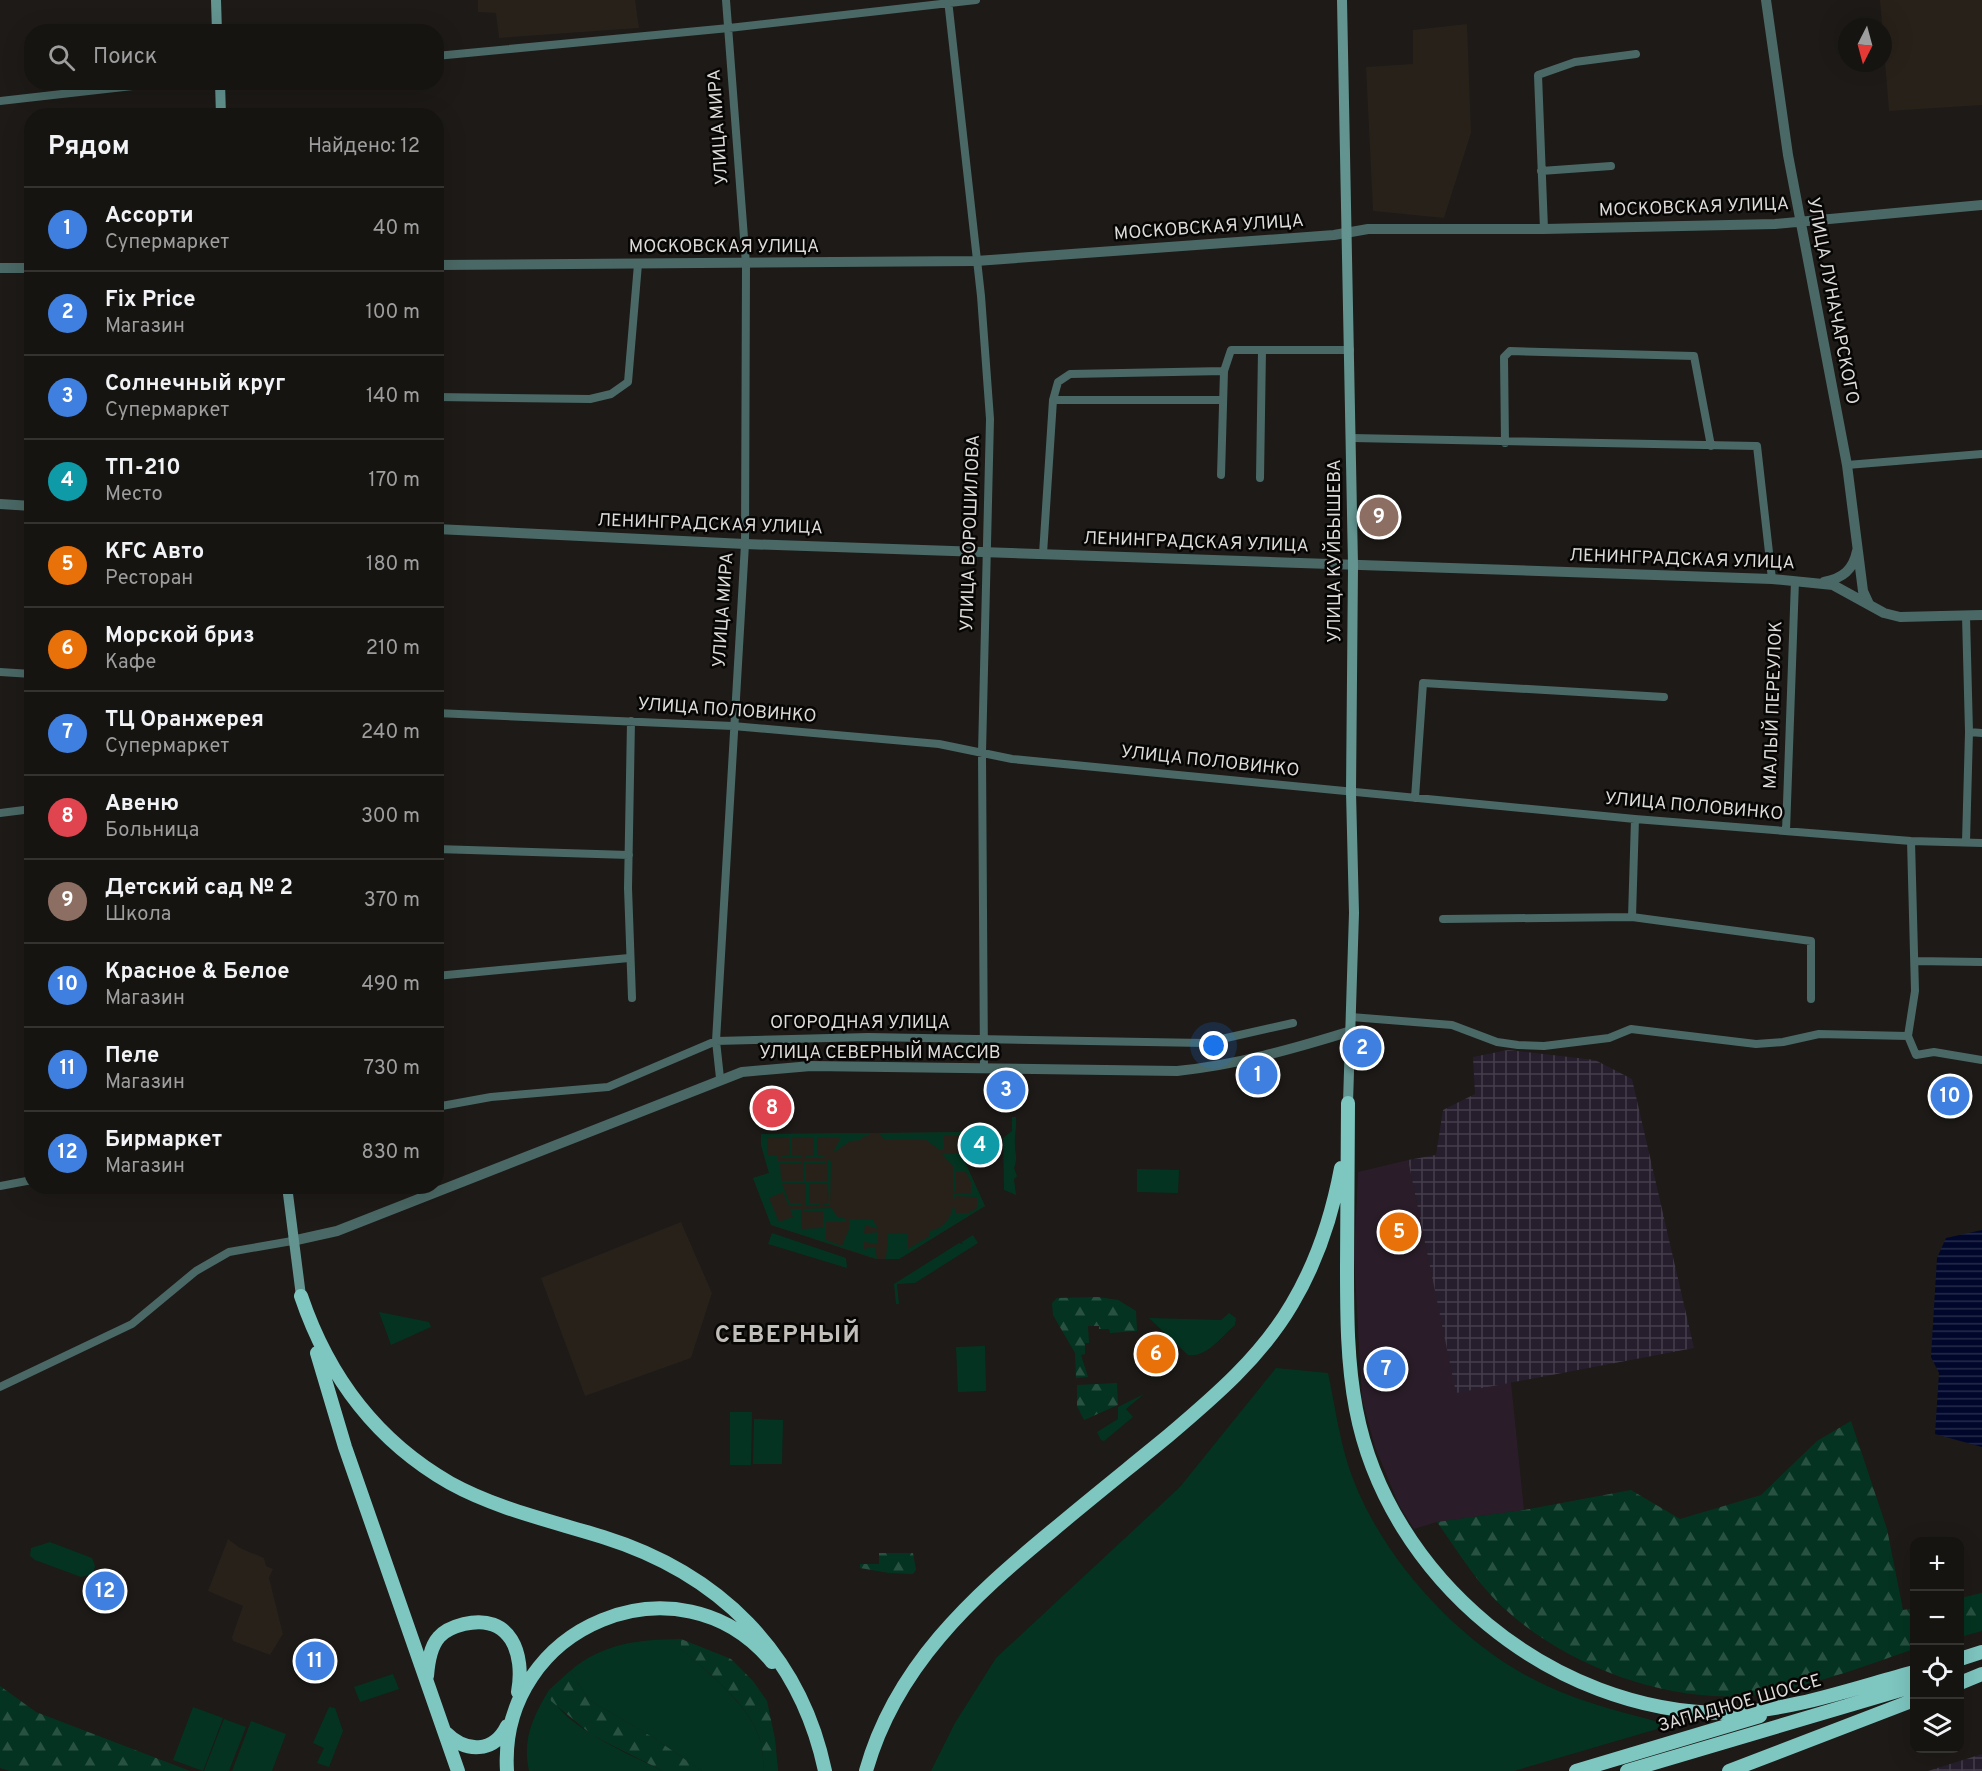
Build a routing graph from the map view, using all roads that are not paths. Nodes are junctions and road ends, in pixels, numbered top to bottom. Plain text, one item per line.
1 (216, 0) edge
2 (726, 0) edge
3 (976, 0) edge
4 (1342, 0) edge
5 (1766, 0) edge
6 (948, 2) edge
7 (218, 24) edge
8 (729, 28) junction
9 (1636, 54) dead end
10 (444, 55) edge
11 (93, 90) edge
12 (220, 90) edge
13 (0, 100) edge
14 (221, 108) edge
15 (1611, 166) dead end
16 (1541, 171) junction
17 (1982, 205) edge
18 (1800, 220) junction
19 (1544, 229) junction
20 (1347, 231) junction
21 (976, 261) junction
22 (638, 264) junction
23 (746, 264) junction
24 (444, 265) edge
25 (0, 268) edge
26 (24, 268) edge
27 (1262, 350) junction
28 (1350, 350) junction
29 (1224, 372) junction
30 (444, 397) edge
31 (1053, 400) junction
32 (1223, 400) junction
33 (1352, 438) junction
34 (1505, 443) junction
35 (1711, 446) junction
36 (1982, 454) edge
37 (1847, 465) junction
38 (1221, 475) dead end
39 (1260, 478) dead end
40 (0, 504) edge
41 (24, 506) edge
42 (444, 529) edge
43 (1857, 538) junction
44 (745, 544) junction
45 (986, 552) junction
46 (1043, 554) junction
47 (1353, 565) junction
48 (1772, 579) junction
49 (1795, 581) junction
50 (1821, 582) junction
51 (1871, 607) junction
52 (1982, 615) edge
53 (1966, 616) junction
54 (0, 672) edge
55 (24, 674) edge
56 (1664, 697) dead end
57 (444, 713) edge
58 (631, 721) junction
59 (732, 726) junction
60 (1969, 732) junction
61 (1982, 733) edge
62 (982, 753) junction
63 (1351, 792) junction
64 (1415, 798) junction
65 (24, 810) edge
66 (0, 813) edge
67 (1635, 819) junction
68 (1785, 831) junction
69 (1911, 841) junction
70 (1966, 842) junction
71 (1982, 843) edge
72 (444, 849) edge
73 (628, 855) junction
74 (1632, 917) junction
75 (1443, 919) dead end
76 (629, 958) junction
77 (1915, 960) junction
78 (1982, 962) edge
79 (444, 975) edge
80 (632, 998) dead end
81 (1811, 999) dead end
82 (1351, 1017) junction
83 (1293, 1023) dead end
84 (1351, 1031) junction
85 (1908, 1036) junction
86 (983, 1040) junction
87 (716, 1041) junction
88 (1982, 1060) edge
89 (984, 1068) junction
90 (720, 1078) junction
91 (1348, 1103) junction
92 (444, 1106) edge
93 (24, 1182) edge
94 (0, 1186) edge
95 (444, 1189) edge
96 (288, 1194) edge
97 (430, 1194) edge
98 (292, 1241) junction
99 (301, 1296) junction
100 (0, 1387) edge
101 (1982, 1652) edge
102 (1964, 1657) edge
103 (1982, 1667) edge
104 (1964, 1672) edge
105 (1910, 1673) edge
106 (1910, 1673) edge
107 (1982, 1674) edge
108 (427, 1679) junction
109 (1964, 1681) edge
110 (1910, 1687) edge
111 (517, 1700) junction
112 (1910, 1702) edge
113 (511, 1717) junction
114 (446, 1733) junction
115 (458, 1771) edge
116 (507, 1771) edge
117 (825, 1771) edge
118 (866, 1771) edge
119 (1576, 1771) edge
120 (1627, 1771) edge
121 (1729, 1771) edge

1 - 7 main road
2 - 8 street, УЛИЦА МИРА
3 - 6 street
4 - 20 main road, УЛИЦА КУЙБЫШЕВА
5 - 18 street, УЛИЦА ЛУНАЧАРСКОГО
6 - 8 street
6 - 21 street, УЛИЦА ВОРОШИЛОВА
8 - 10 street
8 - 23 street, УЛИЦА МИРА
9 - 16 street
11 - 13 street
12 - 14 main road
15 - 16 street
16 - 19 street
17 - 18 street, МОСКОВСКАЯ УЛИЦА
18 - 19 street, МОСКОВСКАЯ УЛИЦА
18 - 37 street, УЛИЦА ЛУНАЧАРСКОГО
19 - 20 street, МОСКОВСКАЯ УЛИЦА
20 - 21 street, МОСКОВСКАЯ УЛИЦА
20 - 28 main road, УЛИЦА КУЙБЫШЕВА
21 - 23 street, МОСКОВСКАЯ УЛИЦА
21 - 45 street, УЛИЦА ВОРОШИЛОВА
22 - 23 street, МОСКОВСКАЯ УЛИЦА
22 - 24 street, МОСКОВСКАЯ УЛИЦА
22 - 30 street
23 - 44 street, УЛИЦА МИРА
25 - 26 street
27 - 28 street
27 - 29 street
27 - 39 street
28 - 33 main road, УЛИЦА КУЙБЫШЕВА
29 - 31 street
29 - 32 street
31 - 32 street
31 - 46 street
32 - 38 street
33 - 34 street
33 - 47 main road, УЛИЦА КУЙБЫШЕВА
34 - 35 street
34 - 35 street
35 - 48 street
36 - 37 street
37 - 43 street, УЛИЦА ЛУНАЧАРСКОГО
40 - 41 street
42 - 44 street, ЛЕНИНГРАДСКАЯ УЛИЦА
43 - 50 street
43 - 51 street, УЛИЦА ЛУНАЧАРСКОГО
44 - 45 street, ЛЕНИНГРАДСКАЯ УЛИЦА
44 - 59 street, УЛИЦА МИРА
45 - 46 street, ЛЕНИНГРАДСКАЯ УЛИЦА
45 - 62 street, УЛИЦА ВОРОШИЛОВА
46 - 47 street, ЛЕНИНГРАДСКАЯ УЛИЦА
47 - 48 street, ЛЕНИНГРАДСКАЯ УЛИЦА
47 - 63 main road, УЛИЦА КУЙБЫШЕВА
48 - 49 street, ЛЕНИНГРАДСКАЯ УЛИЦА
49 - 50 street, ЛЕНИНГРАДСКАЯ УЛИЦА
49 - 68 street, МАЛЫЙ ПЕРЕУЛОК
50 - 51 street, ЛЕНИНГРАДСКАЯ УЛИЦА
51 - 53 street, ЛЕНИНГРАДСКАЯ УЛИЦА
52 - 53 street, ЛЕНИНГРАДСКАЯ УЛИЦА
53 - 60 street
54 - 55 street
56 - 64 street
57 - 58 street, УЛИЦА ПОЛОВИНКО
58 - 59 street, УЛИЦА ПОЛОВИНКО
58 - 73 street
59 - 62 street, УЛИЦА ПОЛОВИНКО
59 - 87 street, УЛИЦА МИРА
60 - 61 street
60 - 70 street
62 - 63 street, УЛИЦА ПОЛОВИНКО
62 - 86 street, УЛИЦА ВОРОШИЛОВА
63 - 64 street, УЛИЦА ПОЛОВИНКО
63 - 82 main road, УЛИЦА КУЙБЫШЕВА
64 - 67 street, УЛИЦА ПОЛОВИНКО
65 - 66 street
67 - 68 street, УЛИЦА ПОЛОВИНКО
67 - 74 street
68 - 69 street, УЛИЦА ПОЛОВИНКО
69 - 70 street, УЛИЦА ПОЛОВИНКО
69 - 77 street
70 - 71 street, УЛИЦА ПОЛОВИНКО
72 - 73 street
73 - 76 street
74 - 75 street
74 - 81 street
76 - 79 street
76 - 80 street
77 - 78 street
77 - 85 street
82 - 84 main road, УЛИЦА КУЙБЫШЕВА
82 - 85 street
83 - 86 street, ОГОРОДНАЯ УЛИЦА
84 - 89 street, УЛИЦА СЕВЕРНЫЙ МАССИВ
84 - 91 main road, УЛИЦА КУЙБЫШЕВА
85 - 88 street
86 - 87 street, ОГОРОДНАЯ УЛИЦА
86 - 89 street, УЛИЦА ВОРОШИЛОВА
87 - 90 street, УЛИЦА МИРА
87 - 92 street, ОГОРОДНАЯ УЛИЦА
89 - 90 street, УЛИЦА СЕВЕРНЫЙ МАССИВ
90 - 95 street, УЛИЦА СЕВЕРНЫЙ МАССИВ
91 - 105 highway
91 - 118 highway
93 - 94 street
96 - 98 main road
97 - 98 street, УЛИЦА СЕВЕРНЫЙ МАССИВ
98 - 99 main road
98 - 100 street
99 - 108 highway
99 - 117 highway
101 - 102 highway
103 - 104 highway
106 - 119 highway, ЗАПАДНОЕ ШОССЕ
107 - 109 highway
108 - 111 highway
108 - 114 highway
110 - 120 highway
111 - 113 highway
111 - 117 highway
112 - 121 highway
113 - 114 highway
113 - 116 highway
114 - 115 highway

